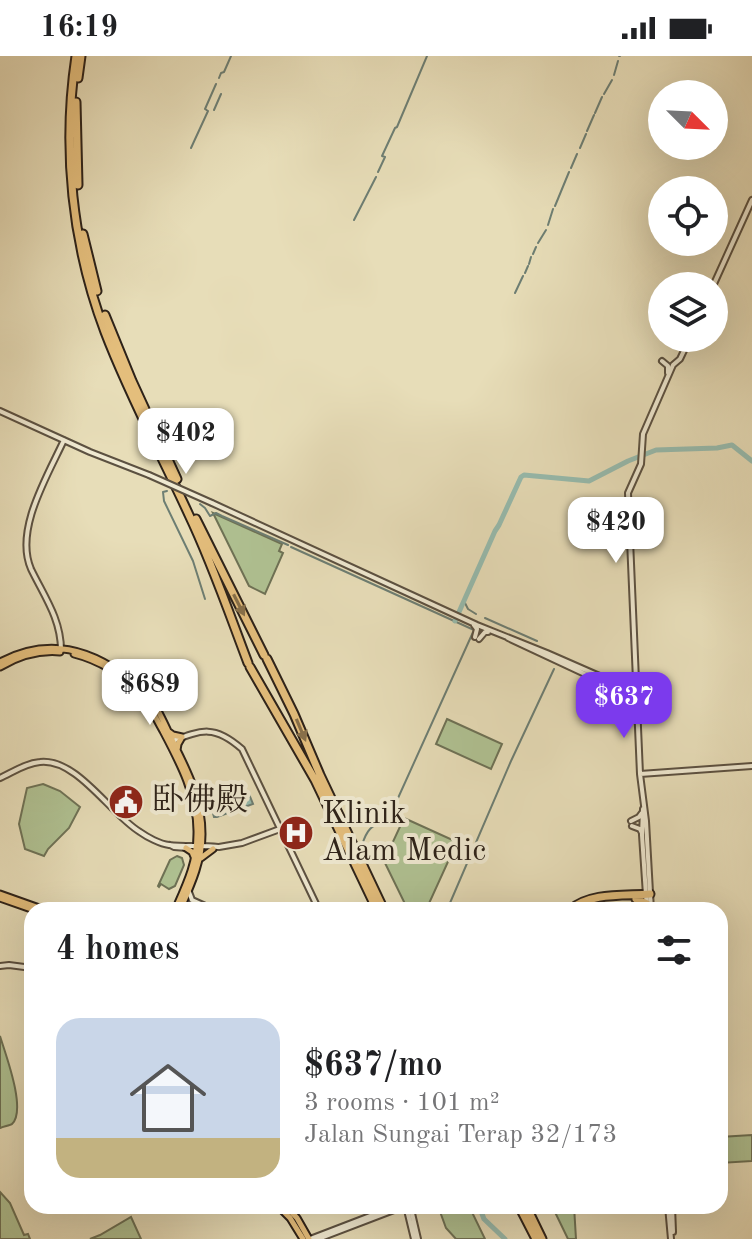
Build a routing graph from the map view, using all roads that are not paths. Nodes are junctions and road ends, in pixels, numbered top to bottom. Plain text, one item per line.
1 (78, 56) edge
2 (752, 200) edge
3 (719, 272) edge
4 (683, 352) edge
5 (662, 361) dead end
6 (665, 383) junction
7 (0, 411) edge
8 (64, 440) junction
9 (471, 622) junction
10 (498, 634) junction
11 (60, 647) junction
12 (18, 656) junction
13 (0, 664) edge
14 (635, 672) junction
15 (622, 689) junction
16 (636, 695) junction
17 (636, 705) junction
18 (168, 731) junction
19 (182, 737) junction
20 (171, 742) junction
21 (177, 750) junction
22 (752, 766) edge
23 (640, 774) junction
24 (0, 778) edge
25 (643, 811) junction
26 (280, 828) junction
27 (200, 833) junction
28 (642, 835) junction
29 (187, 846) junction
30 (199, 847) junction
31 (215, 847) junction
32 (197, 861) junction
33 (189, 890) junction
34 (0, 896) edge
35 (649, 901) edge
36 (182, 902) edge
37 (183, 902) edge
38 (196, 902) edge
39 (315, 902) edge
40 (373, 902) edge
41 (382, 902) edge
42 (580, 902) edge
43 (602, 902) edge
44 (24, 903) edge
45 (24, 906) edge
46 (0, 966) edge
47 (24, 967) edge
48 (286, 1214) edge
49 (292, 1214) edge
50 (376, 1214) edge
51 (389, 1214) edge
52 (409, 1214) edge
53 (523, 1214) edge
54 (532, 1214) edge
55 (670, 1214) edge
56 (303, 1239) edge
57 (315, 1239) edge
58 (416, 1239) edge
59 (536, 1239) edge
60 (543, 1239) edge
61 (672, 1239) edge

1 - 40 highway
1 -> 41 highway
2 - 3 street
4 - 6 street
5 - 6 street
6 - 14 street
7 - 8 street
8 - 9 street, bridge
8 - 11 street
9 - 10 street
9 - 10 street
10 - 15 street
11 - 12 main road
11 - 12 main road
11 - 18 main road
11 - 20 main road
12 - 13 main road
14 - 15 street
14 - 16 street
15 - 16 street
15 - 17 street
16 - 17 street
17 - 23 street
18 - 19 main road
18 - 20 main road
19 - 20 street
19 - 21 main road
19 - 26 street
20 - 21 main road
20 - 27 main road
21 - 27 main road
22 - 23 street
23 - 25 street
24 - 29 street
25 - 28 street
25 - 28 street
25 - 35 street
26 - 31 street
26 - 39 street
27 - 29 main road
27 - 30 main road
27 - 31 main road
28 - 35 street
29 - 30 street
29 - 32 main road
30 - 31 street
30 - 32 main road
31 - 32 main road
32 - 33 main road
32 - 36 main road
33 - 37 main road
33 - 38 street
34 - 44 main road
34 - 45 main road
35 - 42 highway
35 - 43 highway
46 - 47 street
48 - 56 main road
49 - 57 main road
50 - 57 street
51 - 57 street
52 - 58 street
53 - 59 highway
54 - 60 highway
55 - 61 street

